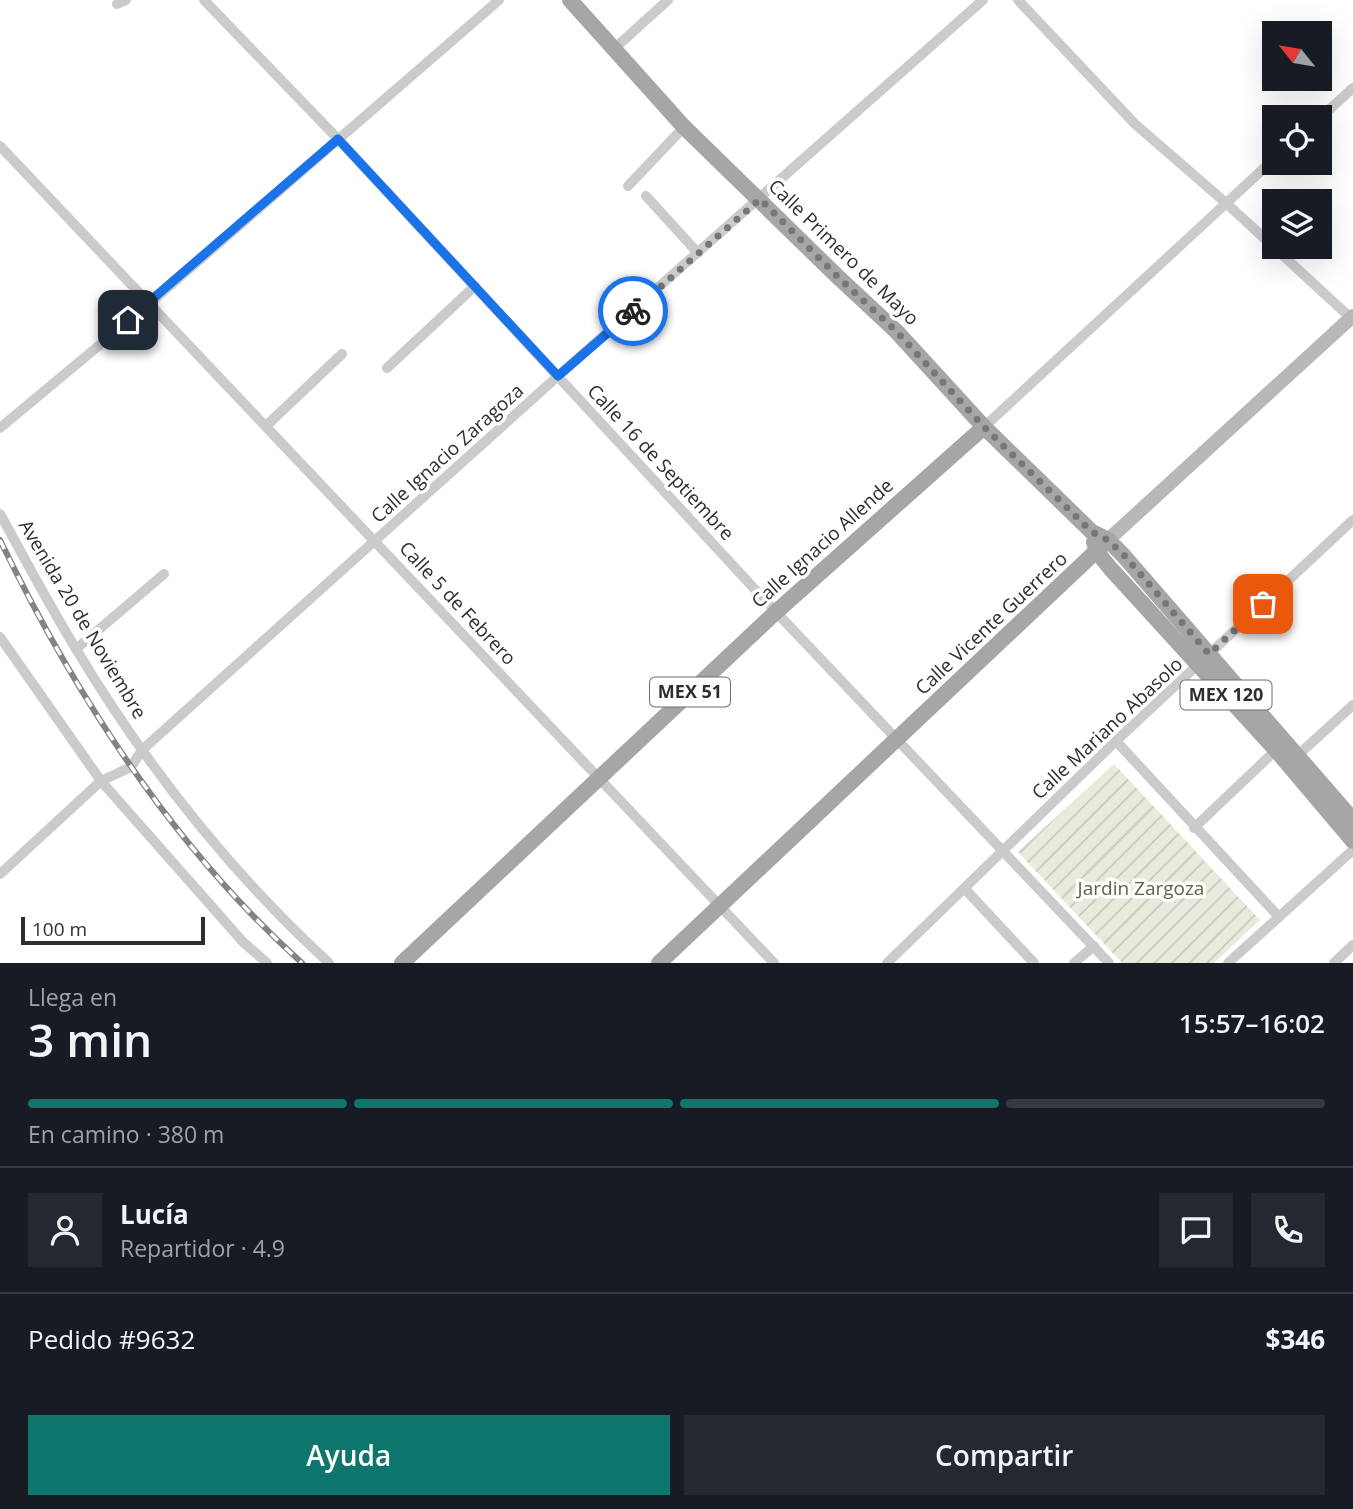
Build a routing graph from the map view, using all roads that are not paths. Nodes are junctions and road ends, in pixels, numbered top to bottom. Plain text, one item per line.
1 (205, 0) edge
2 (499, 0) edge
3 (569, 0) edge
4 (668, 0) edge
5 (983, 0) edge
6 (1018, 0) edge
7 (615, 48) junction
8 (1353, 88) edge
9 (1332, 107) edge
10 (684, 127) junction
11 (338, 139) junction
12 (0, 146) edge
13 (1262, 170) edge
14 (628, 186) dead end
15 (646, 196) dead end
16 (760, 199) junction
17 (1226, 203) junction
18 (698, 253) junction
19 (475, 286) junction
20 (150, 303) junction
21 (1352, 318) edge
22 (342, 354) dead end
23 (387, 368) dead end
24 (558, 376) junction
25 (267, 425) junction
26 (984, 427) junction
27 (0, 428) edge
28 (0, 514) edge
29 (1353, 520) edge
30 (376, 541) junction
31 (1102, 546) junction
32 (164, 574) dead end
33 (776, 612) junction
34 (0, 637) edge
35 (76, 649) junction
36 (1204, 660) junction
37 (1353, 705) edge
38 (898, 739) junction
39 (1116, 741) junction
40 (142, 750) junction
41 (1276, 750) junction
42 (1297, 756) junction
43 (598, 779) junction
44 (101, 782) junction
45 (1353, 820) edge
46 (1194, 828) junction
47 (1353, 841) edge
48 (1353, 850) edge
49 (1004, 851) junction
50 (0, 874) edge
51 (965, 889) junction
52 (719, 904) junction
53 (1279, 917) junction
54 (1353, 945) edge
55 (1094, 946) junction
56 (267, 963) edge
57 (329, 963) edge
58 (402, 963) edge
59 (659, 963) edge
60 (774, 963) edge
61 (887, 963) edge
62 (1034, 963) edge
63 (1074, 963) edge
64 (1110, 963) edge
65 (1228, 963) edge
66 (1334, 963) edge

1 - 11 street, Calle 16 de Septiembre
2 - 11 street
3 - 7 main road, Calle Primero de Mayo / MEX 120
4 - 7 street
5 - 16 street, Calle Ignacio Zaragoza
6 - 17 street
7 - 10 main road, Calle Primero de Mayo / MEX 120
8 - 9 street
10 - 14 street
10 - 16 main road, Calle Primero de Mayo / MEX 120
11 - 19 street, Calle 16 de Septiembre
11 - 20 street
12 - 20 street, Calle 5 de Febrero
13 - 17 street, Calle Ignacio Allende
15 - 18 street
16 - 18 street, Calle Ignacio Zaragoza
16 - 26 main road, Calle Primero de Mayo / MEX 120
17 - 21 street
17 - 26 street, Calle Ignacio Allende
18 - 24 street, Calle Ignacio Zaragoza
19 - 23 street
19 - 24 street, Calle 16 de Septiembre
20 - 25 street, Calle 5 de Febrero
20 - 27 street
21 - 31 street, Calle Vicente Guerrero
22 - 25 street
24 - 30 street, Calle Ignacio Zaragoza
24 - 33 street, Calle 16 de Septiembre
25 - 30 street, Calle 5 de Febrero
26 - 31 main road, Calle Primero de Mayo / MEX 120
26 - 33 main road, Calle Ignacio Allende / MEX 51
28 - 35 street, Avenida 20 de Noviembre
29 - 36 street, Calle Mariano Abasolo
30 - 40 street, Calle Ignacio Zaragoza
30 - 43 street, Calle 5 de Febrero
31 - 36 main road, Calle Primero de Mayo / MEX 120
31 - 38 main road, Calle Vicente Guerrero
32 - 35 street
33 - 38 street, Calle 16 de Septiembre
33 - 43 main road, Calle Ignacio Allende / MEX 51
34 - 44 street
35 - 40 street, Avenida 20 de Noviembre
36 - 39 street, Calle Mariano Abasolo
36 - 41 main road, Calle Primero de Mayo / MEX 120
36 - 42 main road, Calle Primero de Mayo / MEX 120
37 - 42 street
38 - 49 street, Calle 16 de Septiembre
38 - 52 main road, Calle Vicente Guerrero
39 - 46 street
39 - 49 street, Calle Mariano Abasolo
40 - 44 street, Calle Ignacio Zaragoza
40 - 57 street, Avenida 20 de Noviembre
41 - 46 street
41 - 47 main road, Calle Primero de Mayo / MEX 120
42 - 45 main road, Calle Primero de Mayo / MEX 120
43 - 52 street, Calle 5 de Febrero
43 - 58 main road, Calle Ignacio Allende / MEX 51
44 - 50 street, Calle Ignacio Zaragoza
44 - 56 street
46 - 53 street
48 - 53 street
49 - 51 street, Calle Mariano Abasolo
49 - 55 street, Calle 16 de Septiembre
51 - 61 street, Calle Mariano Abasolo
51 - 62 street
52 - 59 main road, Calle Vicente Guerrero
52 - 60 street, Calle 5 de Febrero
53 - 65 street
54 - 66 street
55 - 63 street
55 - 64 street, Calle 16 de Septiembre

